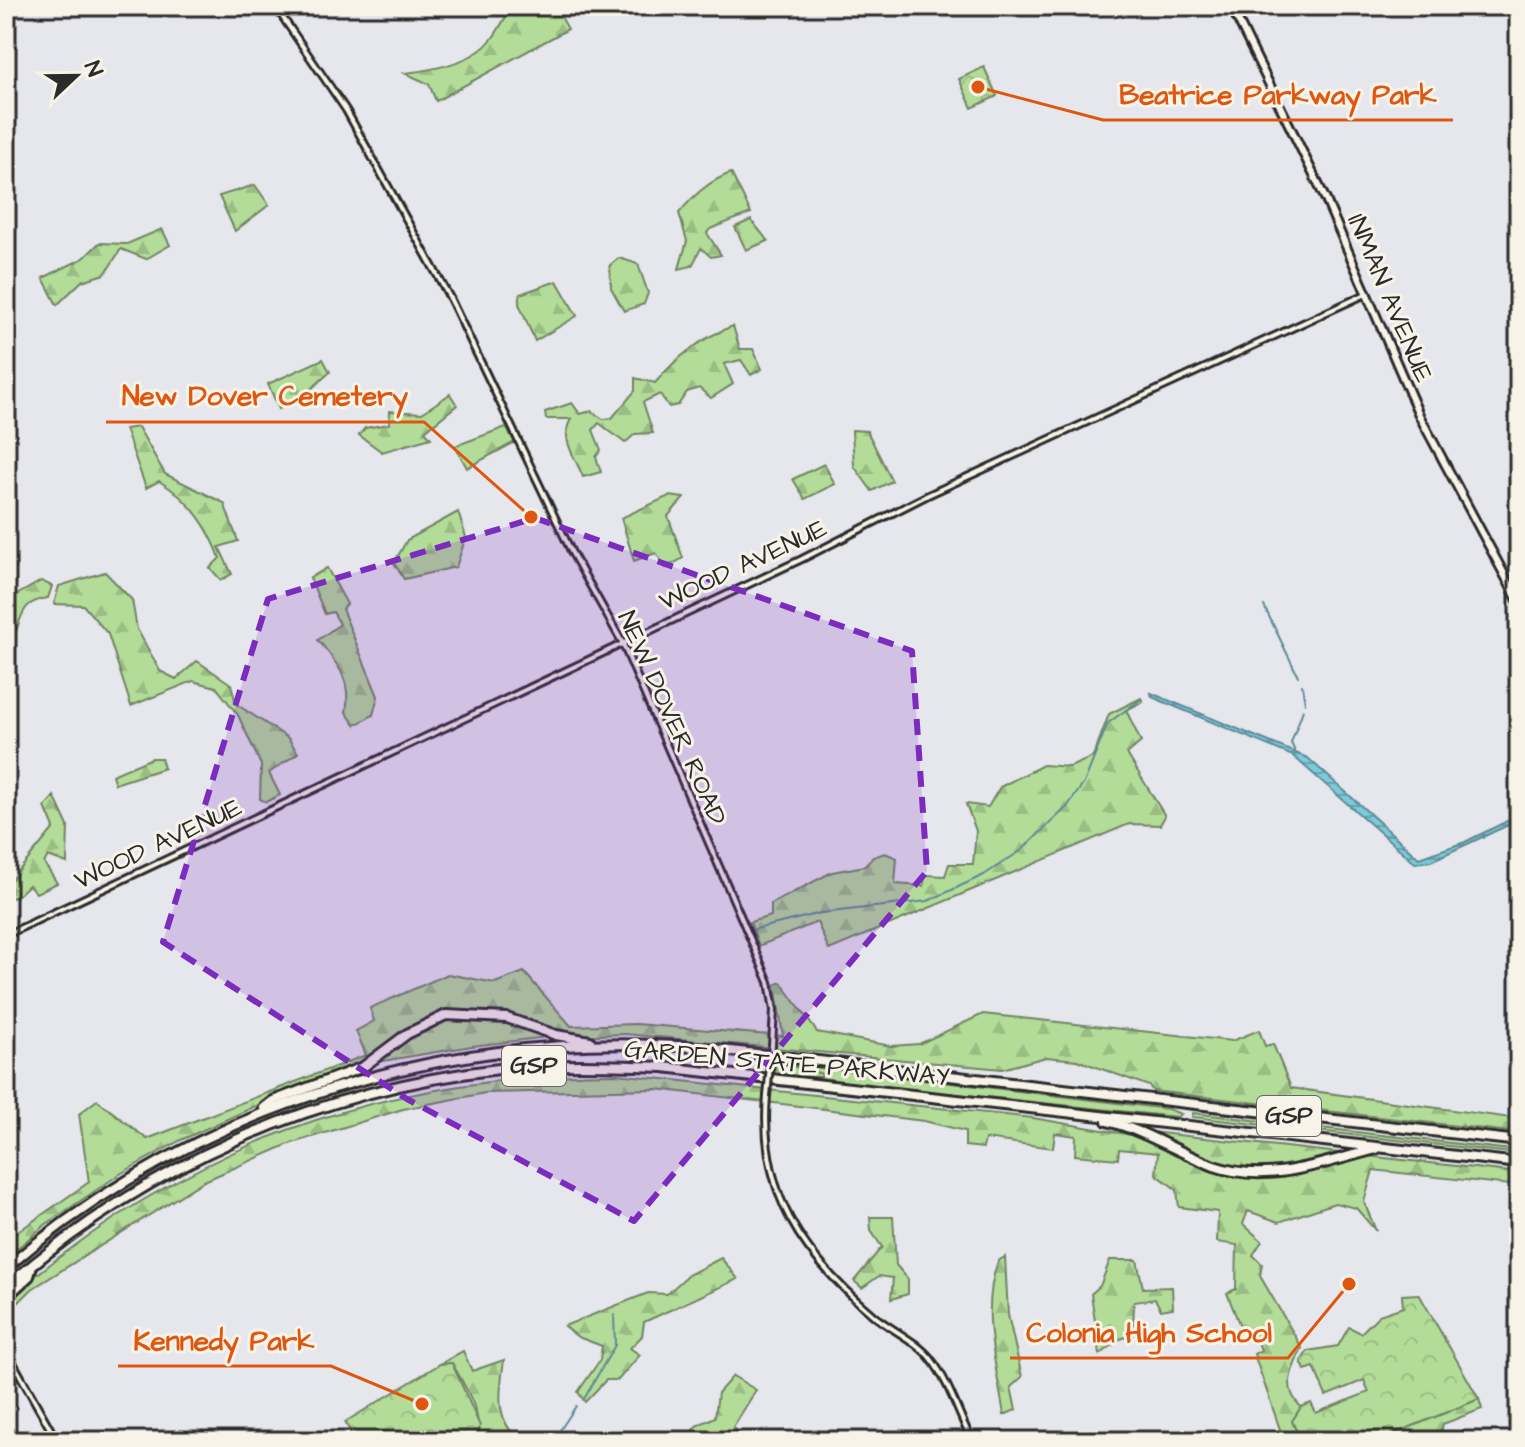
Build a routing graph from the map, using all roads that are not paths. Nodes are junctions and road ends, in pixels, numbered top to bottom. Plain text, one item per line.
1 (275, 6) edge
2 (1231, 6) edge
3 (1366, 294) junction
4 (1519, 602) edge
5 (622, 642) junction
6 (6, 935) edge
7 (598, 1043) junction
8 (259, 1113) junction
9 (1075, 1113) junction
10 (1519, 1141) edge
11 (1384, 1148) junction
12 (1519, 1163) edge
13 (32, 1265) junction
14 (6, 1268) edge
15 (6, 1287) edge
16 (6, 1297) edge
17 (6, 1350) edge
18 (57, 1441) edge
19 (972, 1441) edge

1 - 5 street, NEW DOVER ROAD
2 - 3 main road, INMAN AVENUE
3 - 4 main road, INMAN AVENUE
3 - 5 street, WOOD AVENUE
5 - 6 street, WOOD AVENUE
5 - 19 street, NEW DOVER ROAD, bridge
7 - 8 highway, GARDEN STATE PARKWAY / GSP
7 - 8 highway
7 - 10 highway, GARDEN STATE PARKWAY / GSP
8 - 14 highway, GARDEN STATE PARKWAY / GSP
9 - 11 highway, GARDEN STATE PARKWAY / GSP
9 - 11 highway
9 - 13 highway, GARDEN STATE PARKWAY / GSP
11 - 12 highway, GARDEN STATE PARKWAY / GSP
13 - 15 highway, GARDEN STATE PARKWAY / GSP
13 - 16 highway
17 - 18 street

